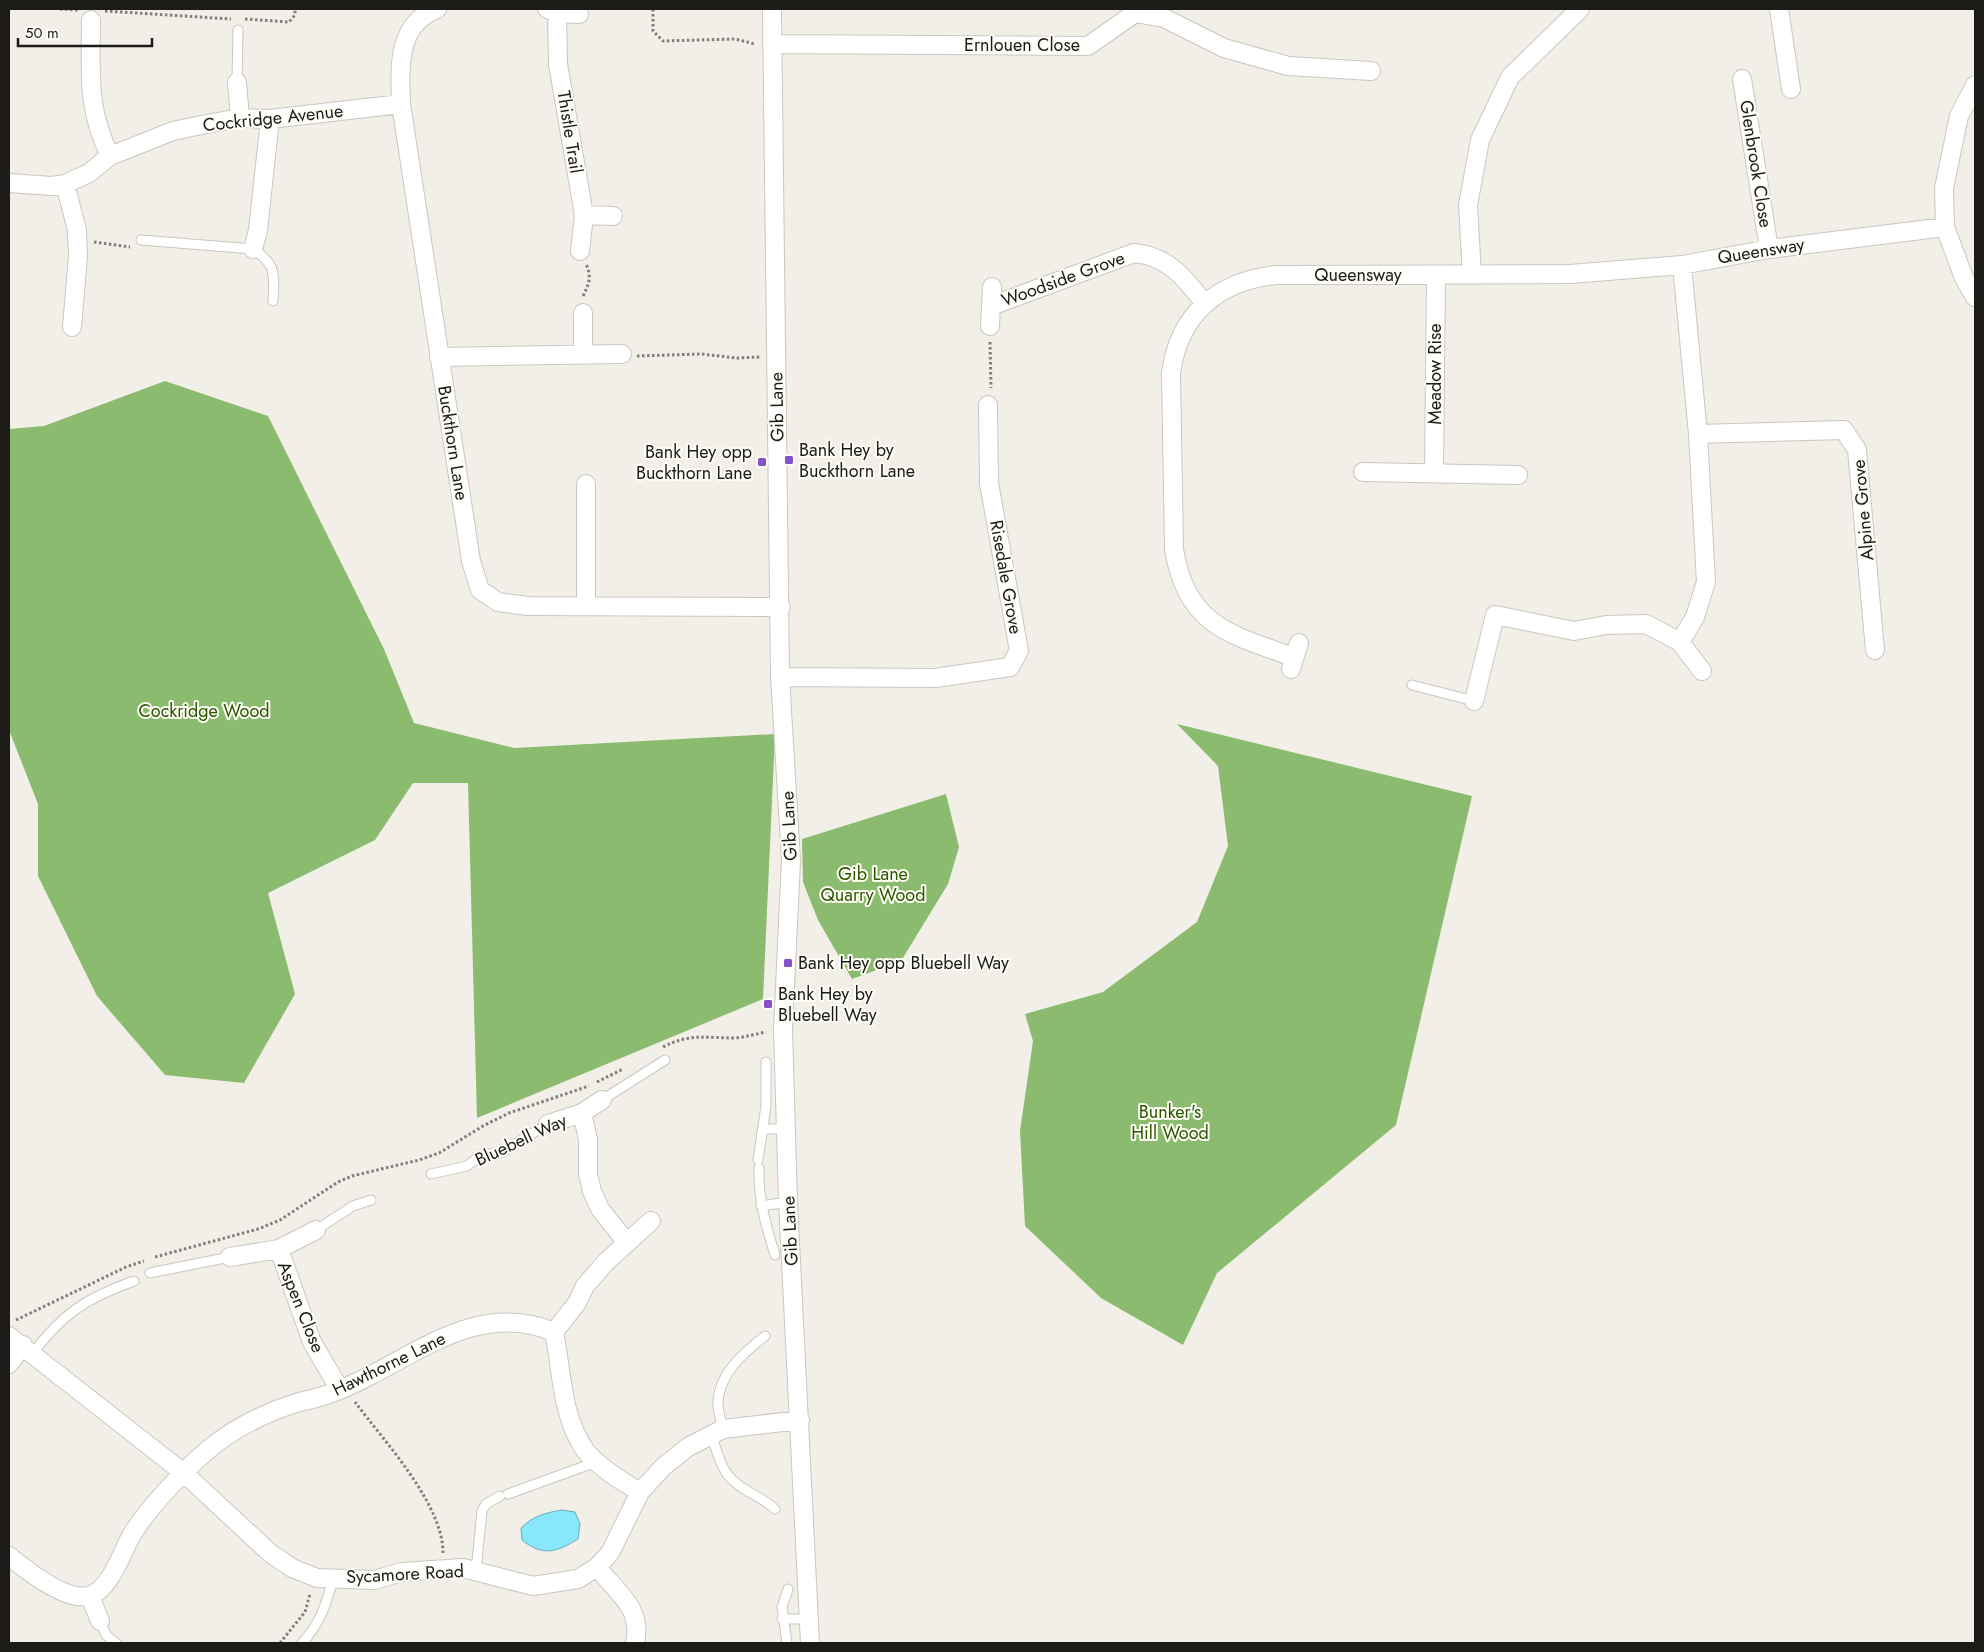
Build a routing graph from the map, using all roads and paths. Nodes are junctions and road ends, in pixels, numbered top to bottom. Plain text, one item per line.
1 (60, 9) edge
2 (295, 9) edge
3 (437, 9) edge
4 (653, 9) edge
5 (772, 9) edge
6 (1580, 9) edge
7 (1779, 9) edge
8 (552, 11) edge
9 (90, 14) edge
10 (579, 14) dead end
11 (238, 30) dead end
12 (772, 44) junction
13 (1371, 71) dead end
14 (1742, 79) dead end
15 (237, 82) joint
16 (1975, 85) edge
17 (1791, 89) dead end
18 (401, 104) junction
19 (240, 118) junction
20 (270, 119) junction
21 (110, 156) junction
22 (9, 183) edge
23 (65, 184) junction
24 (584, 215) junction
25 (612, 216) dead end
26 (1945, 227) junction
27 (77, 239) junction
28 (141, 240) joint
29 (1769, 248) junction
30 (253, 249) junction
31 (580, 251) joint
32 (1682, 265) junction
33 (1436, 275) junction
34 (1472, 275) junction
35 (992, 287) dead end
36 (1975, 297) edge
37 (273, 301) dead end
38 (1205, 304) junction
39 (991, 306) junction
40 (582, 313) joint
41 (990, 326) joint
42 (72, 327) dead end
43 (583, 353) junction
44 (622, 354) joint
45 (776, 356) junction
46 (439, 357) junction
47 (988, 404) joint
48 (1698, 434) junction
49 (1363, 472) dead end
50 (1434, 473) junction
51 (1518, 475) dead end
52 (586, 484) dead end
53 (586, 606) junction
54 (781, 607) junction
55 (1680, 642) junction
56 (1875, 650) dead end
57 (1295, 656) dead end
58 (1702, 671) dead end
59 (780, 677) junction
60 (1412, 684) dead end
61 (1474, 700) joint
62 (783, 1029) junction
63 (655, 1050) dead end
64 (665, 1060) dead end
65 (766, 1062) dead end
66 (626, 1067) dead end
67 (602, 1100) joint
68 (582, 1112) junction
69 (548, 1124) joint
70 (787, 1129) junction
71 (763, 1130) junction
72 (431, 1174) dead end
73 (371, 1200) dead end
74 (788, 1202) junction
75 (761, 1206) junction
76 (651, 1221) dead end
77 (316, 1230) joint
78 (627, 1243) junction
79 (278, 1249) junction
80 (775, 1255) dead end
81 (154, 1257) dead end
82 (230, 1257) joint
83 (145, 1260) dead end
84 (150, 1273) dead end
85 (134, 1280) dead end
86 (554, 1332) junction
87 (765, 1336) dead end
88 (19, 1339) edge
89 (9, 1364) edge
90 (342, 1389) junction
91 (800, 1420) junction
92 (717, 1432) junction
93 (596, 1462) junction
94 (185, 1474) junction
95 (640, 1492) junction
96 (774, 1509) dead end
97 (9, 1556) edge
98 (597, 1567) junction
99 (442, 1570) junction
100 (476, 1571) junction
101 (312, 1576) junction
102 (332, 1578) junction
103 (788, 1589) dead end
104 (90, 1596) junction
105 (782, 1619) junction
106 (808, 1619) junction
107 (103, 1633) edge
108 (116, 1643) edge
109 (280, 1643) edge
110 (302, 1643) edge
111 (635, 1643) edge
112 (787, 1643) edge
113 (810, 1643) edge

1 - 9 path
2 - 9 path
3 - 18 street, Buckthorn Lane
4 - 12 path
5 - 12 street, Gib Lane
6 - 34 street
7 - 17 street
8 - 10 street, Thistle Trail
8 - 24 street, Thistle Trail
9 - 21 street
11 - 15 lane
12 - 13 street, Ernlouen Close
12 - 45 street, Gib Lane
14 - 29 street, Glenbrook Close
15 - 19 street
16 - 26 street
18 - 20 street, Cockridge Avenue
18 - 46 street, Buckthorn Lane
19 - 20 street, Cockridge Avenue
19 - 21 street, Cockridge Avenue
20 - 30 street
21 - 23 street, Cockridge Avenue
22 - 23 street, Cockridge Avenue
23 - 27 street
24 - 25 street
24 - 31 street, Thistle Trail
26 - 29 street, Queensway
26 - 36 street
27 - 28 path
27 - 42 street
28 - 30 lane
29 - 32 street, Queensway
30 - 37 lane
31 - 40 path
32 - 34 street, Queensway
32 - 48 street
33 - 34 street, Queensway
33 - 38 street, Queensway
33 - 50 street, Meadow Rise
35 - 39 street
38 - 39 street, Woodside Grove
38 - 57 street, Queensway
39 - 41 street
40 - 43 street
41 - 47 path
43 - 44 street
43 - 46 street
44 - 45 path
45 - 54 street, Gib Lane
46 - 53 street, Buckthorn Lane
47 - 59 street, Risedale Grove
48 - 55 street
48 - 56 street, Alpine Grove
49 - 50 street
50 - 51 street
52 - 53 street
53 - 54 street, Buckthorn Lane
54 - 59 street, Gib Lane
55 - 58 street
55 - 61 street
59 - 62 street, Gib Lane
60 - 61 lane
62 - 63 path
62 - 70 street, Gib Lane
64 - 67 lane
65 - 71 lane
66 - 81 path
67 - 68 street, Bluebell Way
68 - 69 street, Bluebell Way
68 - 78 street, Bluebell Way
69 - 72 lane, Bluebell Way
70 - 71 lane
70 - 74 street, Gib Lane
71 - 75 lane
73 - 77 lane, Aspen Close
74 - 75 lane
74 - 91 street, Gib Lane
75 - 80 lane
76 - 78 street
77 - 79 street, Aspen Close
78 - 86 street
79 - 82 street, Aspen Close
79 - 90 street, Aspen Close
82 - 84 lane, Aspen Close
83 - 88 path
85 - 88 lane
86 - 90 street, Hawthorne Lane
86 - 93 street
87 - 92 lane
88 - 89 street
88 - 94 street, Sycamore Road
90 - 94 street, Hawthorne Lane
90 - 99 path
91 - 92 street, Sycamore Road
91 - 106 street, Gib Lane
92 - 95 street, Sycamore Road
92 - 96 lane
93 - 95 street
93 - 100 lane
94 - 101 street, Sycamore Road
94 - 104 street, Hawthorne Lane
95 - 98 street, Sycamore Road
97 - 104 street
98 - 100 street, Sycamore Road
98 - 111 street
99 - 100 street, Sycamore Road
99 - 102 street, Sycamore Road
101 - 102 street, Sycamore Road
101 - 109 path
102 - 110 lane
103 - 105 lane
104 - 107 street
105 - 106 lane
105 - 112 lane
106 - 113 street, Gib Lane
107 - 108 lane

